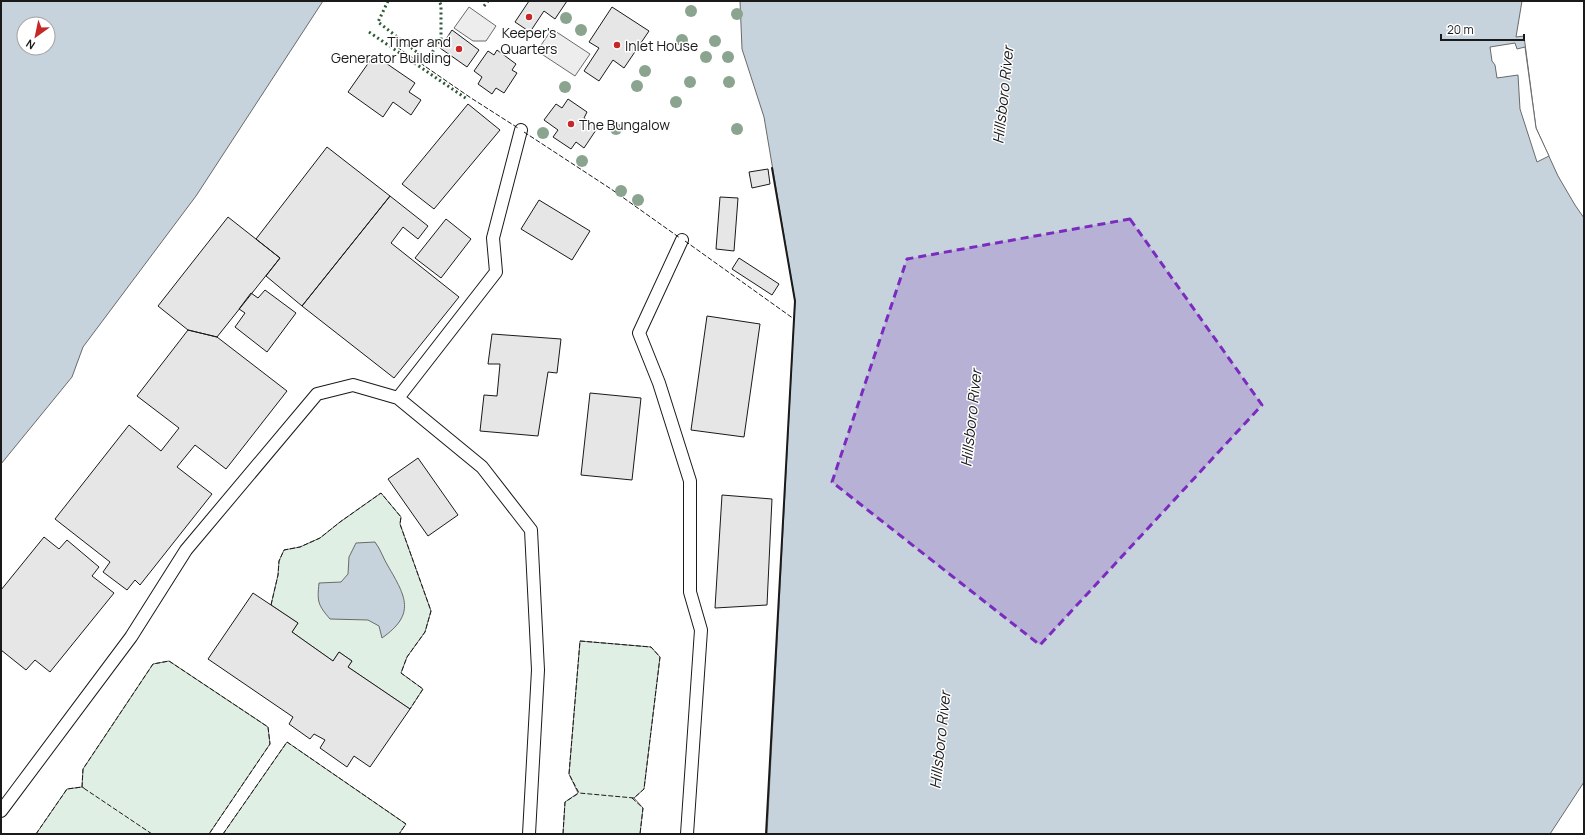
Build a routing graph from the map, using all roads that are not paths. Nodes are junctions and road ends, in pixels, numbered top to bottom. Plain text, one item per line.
1 (521, 130) dead end
2 (682, 240) dead end
3 (398, 398) junction
4 (1, 811) edge
5 (529, 834) edge
6 (687, 834) edge

1 - 3 lane
2 - 6 lane
3 - 4 lane
3 - 5 lane

